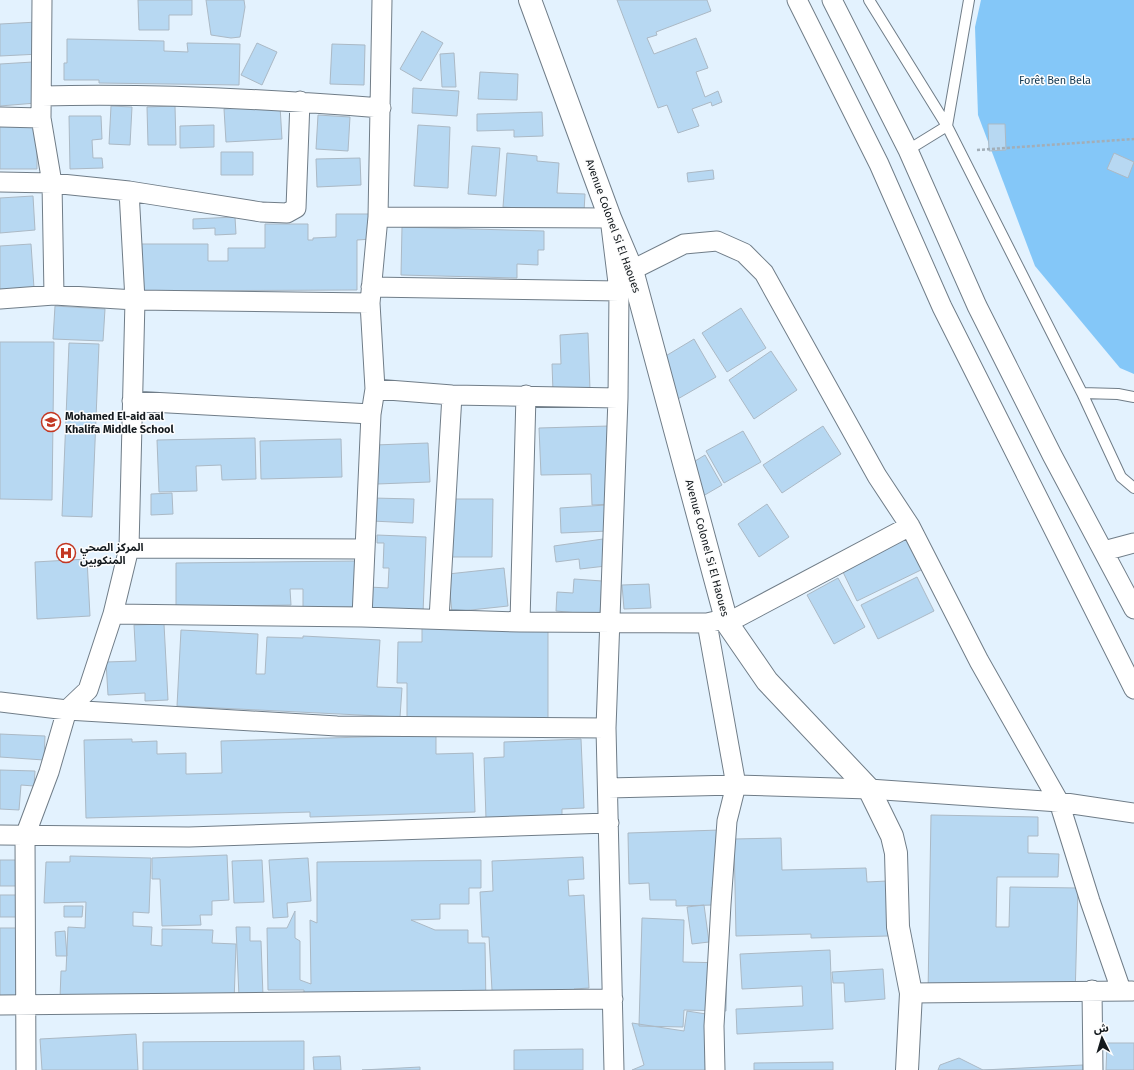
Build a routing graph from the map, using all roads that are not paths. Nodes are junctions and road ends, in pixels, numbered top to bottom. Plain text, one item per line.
1 (42, 0) edge
2 (382, 0) edge
3 (797, 0) edge
4 (832, 0) edge
5 (869, 0) edge
6 (969, 0) edge
7 (535, 5) edge
8 (42, 96) junction
9 (300, 101) junction
10 (381, 108) junction
11 (0, 116) edge
12 (41, 118) junction
13 (947, 126) junction
14 (908, 150) junction
15 (0, 182) edge
16 (52, 183) junction
17 (129, 191) junction
18 (378, 217) junction
19 (610, 218) junction
20 (632, 270) junction
21 (619, 291) junction
22 (371, 295) junction
23 (54, 296) junction
24 (0, 299) edge
25 (135, 300) junction
26 (375, 389) junction
27 (1082, 393) junction
28 (452, 395) junction
29 (526, 395) junction
30 (1134, 397) edge
31 (618, 398) junction
32 (132, 401) junction
33 (371, 414) junction
34 (1134, 488) edge
35 (910, 526) junction
36 (1134, 543) edge
37 (129, 548) junction
38 (364, 549) junction
39 (1104, 551) junction
40 (1134, 609) edge
41 (113, 614) junction
42 (362, 617) junction
43 (439, 619) junction
44 (520, 622) junction
45 (720, 622) junction
46 (609, 623) junction
47 (1134, 689) edge
48 (0, 702) edge
49 (67, 710) junction
50 (606, 728) junction
51 (736, 785) junction
52 (608, 788) junction
53 (869, 788) junction
54 (1059, 802) junction
55 (1134, 813) edge
56 (609, 824) junction
57 (0, 835) edge
58 (25, 836) junction
59 (1092, 990) junction
60 (1127, 990) edge
61 (911, 994) junction
62 (612, 999) junction
63 (0, 1005) edge
64 (27, 1005) junction
65 (26, 1070) edge
66 (614, 1070) edge
67 (715, 1070) edge
68 (907, 1070) edge
69 (1094, 1070) edge

1 - 8 street
2 - 10 street
3 - 47 street
4 - 14 street
5 - 13 lane
6 - 13 lane
7 - 19 street, Avenue Colonel Si El Haoues
8 - 9 street
8 - 12 street
9 - 10 street
9 - 17 street
10 - 18 street
11 - 12 street
12 - 16 street
13 - 14 lane
13 - 27 lane
14 - 39 street
15 - 16 street
16 - 17 street
16 - 23 street
17 - 25 street
18 - 19 street
18 - 22 street
19 - 20 street, Avenue Colonel Si El Haoues
19 - 21 street
20 - 35 street
20 - 45 street, Avenue Colonel Si El Haoues
21 - 22 street
21 - 31 street
22 - 25 street
22 - 26 street
23 - 24 street
23 - 25 street
25 - 32 street
26 - 28 street
26 - 33 street
27 - 30 lane
27 - 34 lane
28 - 29 street
28 - 43 street
29 - 31 street
29 - 44 street
31 - 46 street
32 - 33 street
32 - 37 street
33 - 38 street
35 - 45 street
35 - 54 street
36 - 39 street
37 - 38 street
37 - 41 street
38 - 42 street
39 - 40 street
41 - 42 street
41 - 49 street
42 - 43 street
43 - 44 street
44 - 46 street
45 - 46 street
45 - 51 street
45 - 53 street, Avenue Colonel Si El Haoues
46 - 50 street
48 - 49 street
49 - 50 street
49 - 58 street
50 - 52 street
51 - 52 street
51 - 53 street
51 - 67 street
52 - 56 street
53 - 54 street
53 - 61 street, Avenue Colonel Si El Haoues
54 - 55 street
54 - 60 street
56 - 58 street
56 - 62 street
57 - 58 street
58 - 64 street
59 - 60 street
59 - 61 street
59 - 69 street
61 - 68 street, Avenue Colonel Si El Haoues
62 - 64 street
62 - 66 street
63 - 64 street
64 - 65 street

